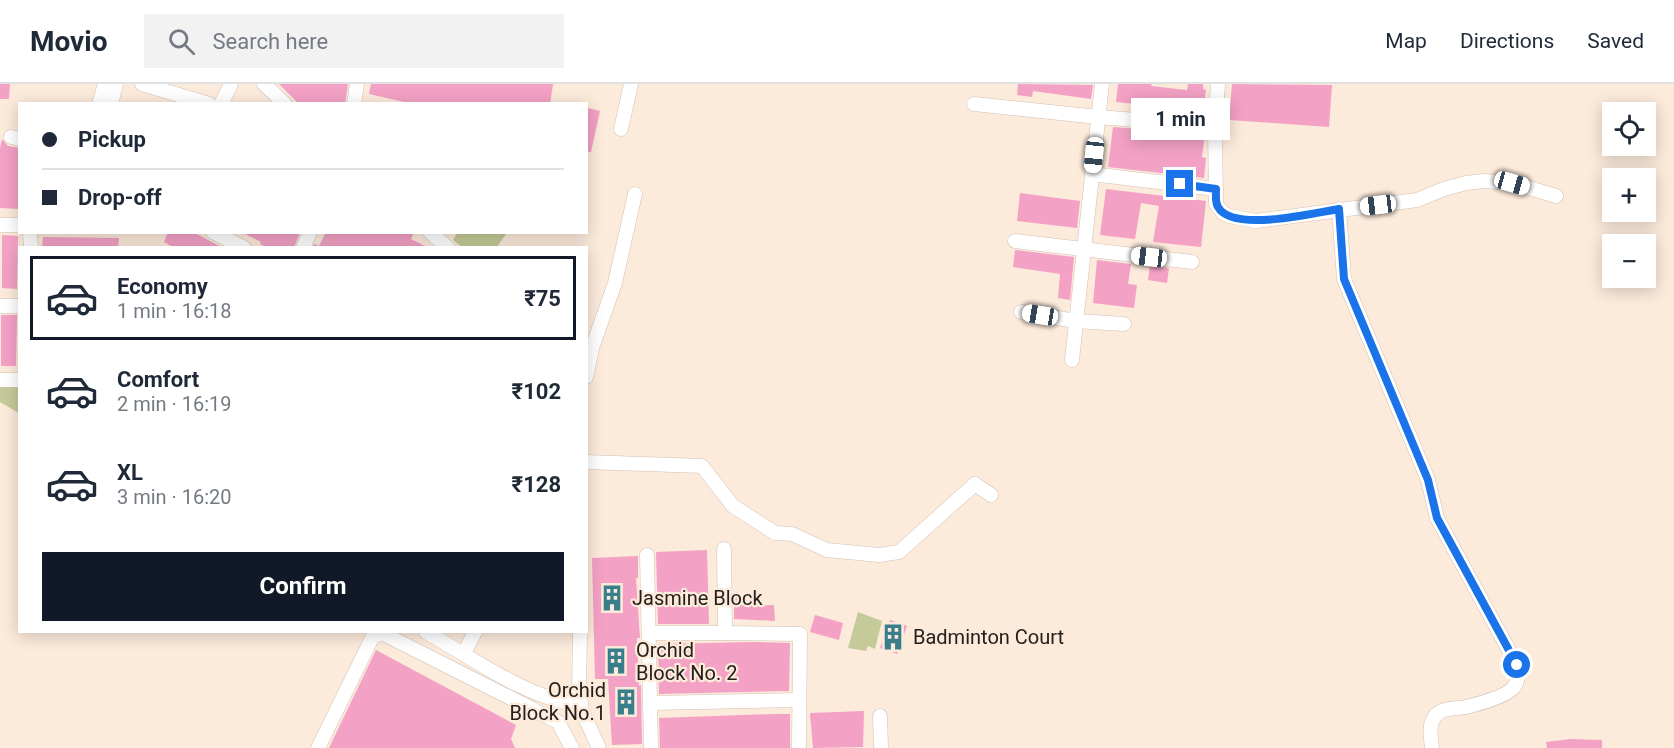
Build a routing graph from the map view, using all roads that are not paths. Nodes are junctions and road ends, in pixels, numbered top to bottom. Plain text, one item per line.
1 (142, 84) edge
2 (231, 84) edge
3 (264, 84) edge
4 (357, 84) edge
5 (631, 84) edge
6 (1102, 84) edge
7 (1218, 84) edge
8 (105, 85) edge
9 (100, 102) edge
10 (110, 102) edge
11 (202, 102) edge
12 (222, 102) edge
13 (283, 102) edge
14 (354, 102) edge
15 (974, 104) dead end
16 (1098, 117) junction
17 (1199, 125) dead end
18 (621, 129) dead end
19 (1092, 174) junction
20 (1216, 189) junction
21 (634, 194) dead end
22 (1556, 196) dead end
23 (1339, 209) junction
24 (0, 225) edge
25 (18, 225) edge
26 (217, 234) edge
27 (432, 234) edge
28 (1015, 241) dead end
29 (240, 246) edge
30 (446, 246) edge
31 (1084, 250) junction
32 (1192, 262) dead end
33 (0, 306) edge
34 (18, 306) edge
35 (1021, 312) dead end
36 (1076, 321) junction
37 (1124, 324) dead end
38 (1072, 360) dead end
39 (588, 367) edge
40 (0, 380) edge
41 (18, 380) edge
42 (588, 462) edge
43 (992, 495) dead end
44 (724, 549) dead end
45 (648, 555) dead end
46 (428, 633) edge
47 (475, 633) edge
48 (580, 633) edge
49 (648, 633) junction
50 (725, 633) junction
51 (464, 653) junction
52 (800, 700) junction
53 (650, 703) junction
54 (581, 705) junction
55 (880, 716) dead end
56 (318, 748) edge
57 (572, 748) edge
58 (599, 748) edge
59 (651, 748) edge
60 (799, 748) edge
61 (881, 748) edge
62 (1432, 748) edge

1 - 11 street
2 - 12 street
3 - 13 street
4 - 14 street
5 - 18 street
6 - 16 street
7 - 20 street
8 - 9 street
8 - 10 street
15 - 16 street
16 - 17 street
16 - 19 street
19 - 20 street
19 - 31 street
20 - 23 street
21 - 39 street
22 - 23 street
23 - 62 street
24 - 25 street
26 - 29 street
27 - 30 street
28 - 31 street
31 - 32 street
31 - 36 street
33 - 34 street
35 - 36 street
36 - 37 street
36 - 38 street
40 - 41 street
42 - 43 street
44 - 50 street
45 - 49 street
46 - 51 street
47 - 51 street
48 - 54 street
49 - 50 street
49 - 53 street
50 - 52 street
51 - 54 street
52 - 53 street
52 - 60 street
53 - 59 street
54 - 58 street
55 - 61 street
56 - 57 street

